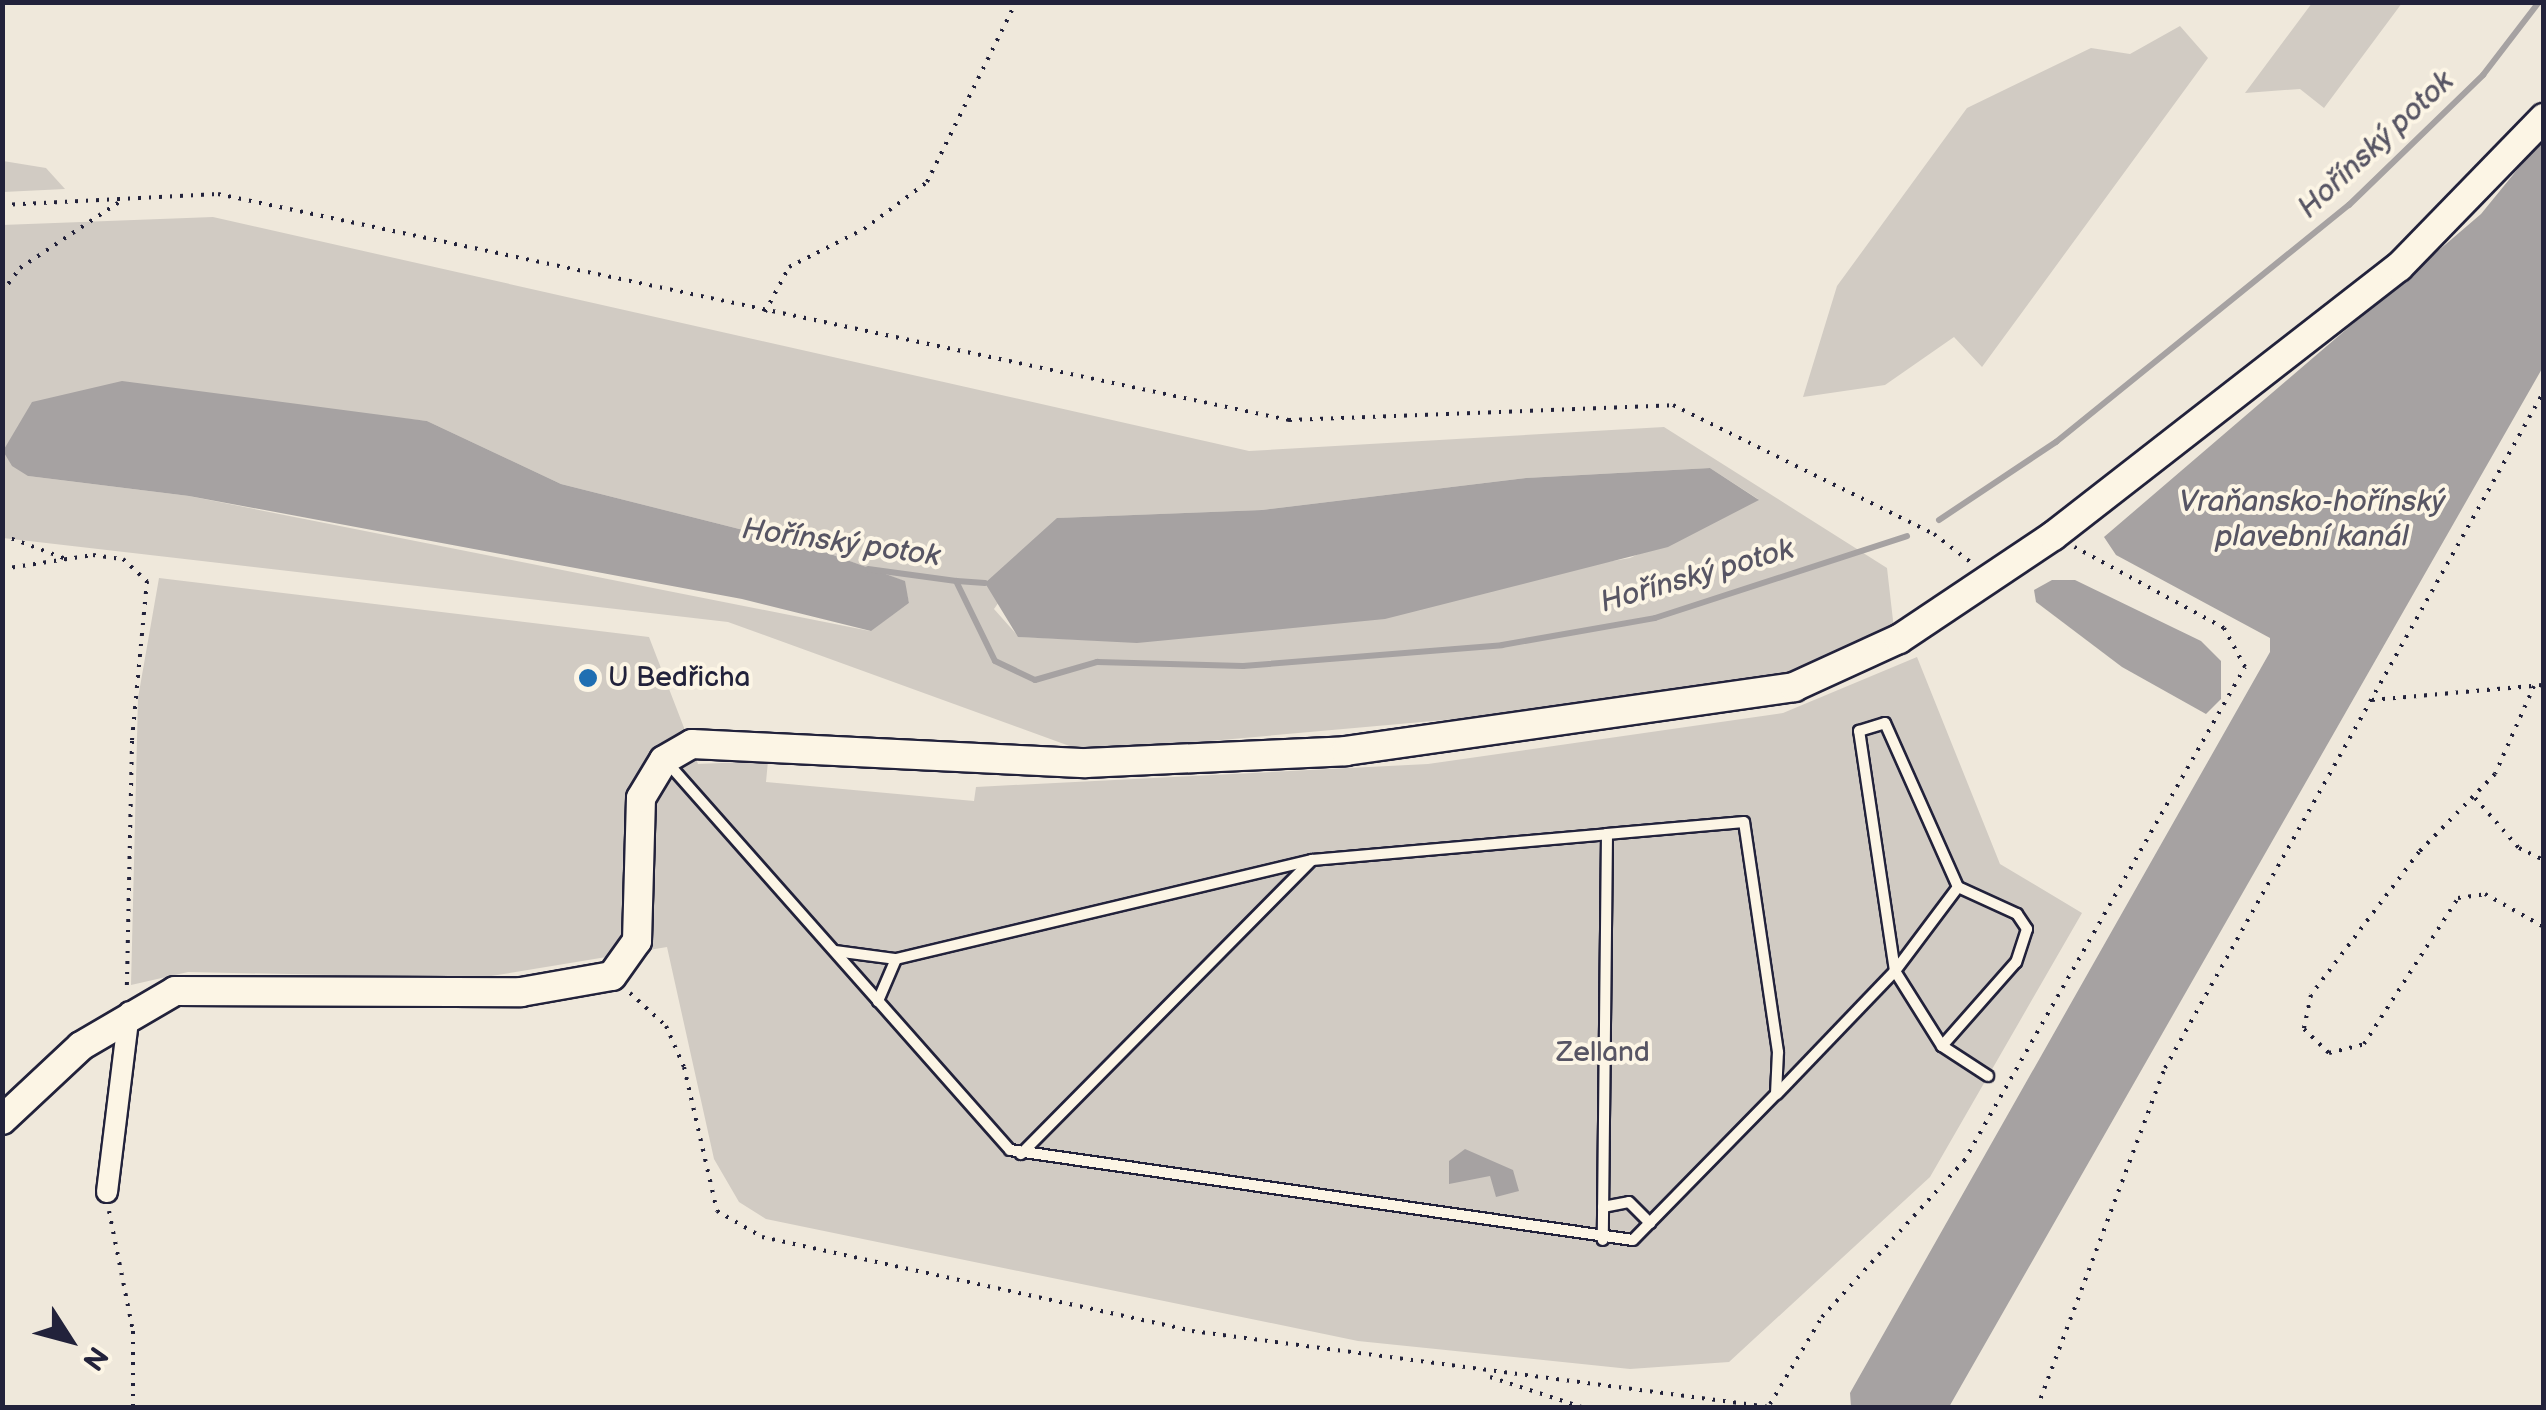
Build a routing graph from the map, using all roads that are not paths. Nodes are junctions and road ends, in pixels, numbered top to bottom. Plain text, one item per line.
1 (2544, 118) edge
2 (664, 760) junction
3 (1606, 834) junction
4 (1312, 860) junction
5 (1958, 888) junction
6 (834, 951) junction
7 (896, 959) junction
8 (1895, 971) junction
9 (878, 1001) junction
10 (129, 1010) junction
11 (1942, 1046) junction
12 (1988, 1076) dead end
13 (1776, 1094) junction
14 (2, 1120) edge
15 (1021, 1154) junction
16 (107, 1192) road end
17 (1603, 1208) junction
18 (1650, 1223) junction
19 (1603, 1240) junction

1 - 2 street
2 - 6 lane
2 - 10 street
3 - 4 lane
3 - 13 lane
3 - 17 lane
4 - 7 lane
4 - 15 lane
5 - 8 lane
5 - 8 lane
5 - 11 lane
6 - 7 lane
6 - 9 lane
7 - 9 lane
8 - 11 lane
8 - 13 lane
9 - 15 lane
10 - 14 street
10 - 16 street
11 - 12 lane
13 - 18 lane
15 - 19 lane
17 - 18 lane
17 - 19 lane
18 - 19 lane

